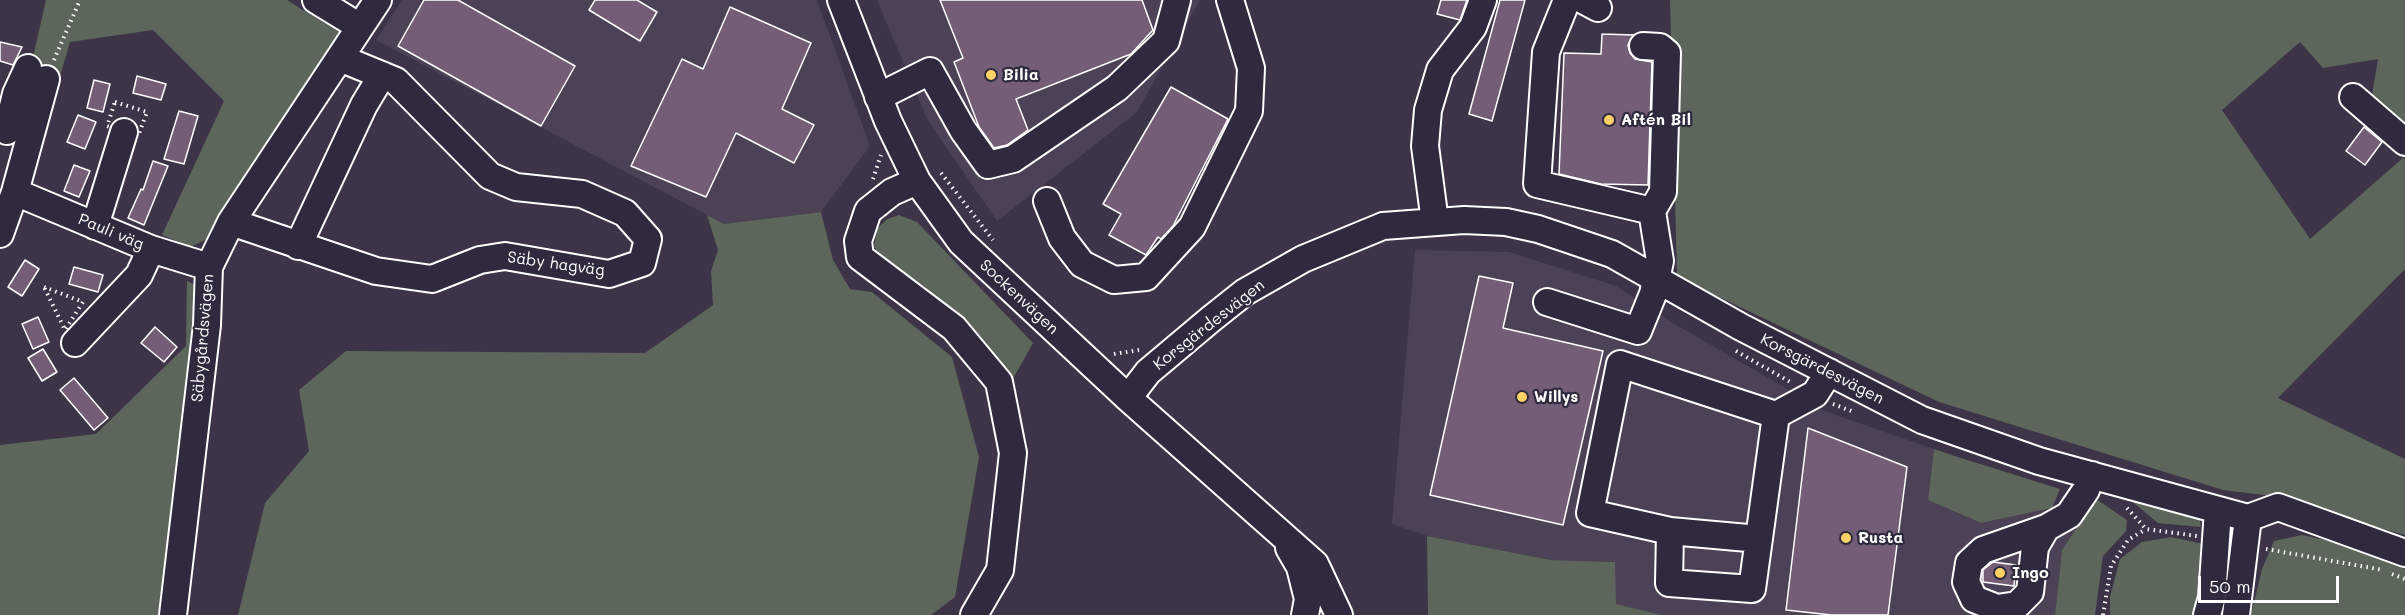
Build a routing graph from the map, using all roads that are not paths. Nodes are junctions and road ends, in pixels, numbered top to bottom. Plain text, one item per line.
1 (316, 0) edge
2 (378, 0) edge
3 (842, 0) edge
4 (1177, 0) edge
5 (1230, 0) edge
6 (1483, 0) edge
7 (1567, 0) edge
8 (360, 27) junction
9 (1643, 46) dead end
10 (340, 58) junction
11 (382, 75) junction
12 (878, 97) junction
13 (2354, 97) dead end
14 (7, 130) dead end
15 (2405, 142) edge
16 (119, 148) dead end
17 (928, 176) junction
18 (15, 192) junction
19 (1047, 201) dead end
20 (1652, 212) junction
21 (231, 222) junction
22 (1435, 222) junction
23 (96, 226) junction
24 (0, 234) edge
25 (298, 246) junction
26 (151, 249) junction
27 (209, 267) junction
28 (1657, 279) junction
29 (1547, 302) dead end
30 (86, 331) road end
31 (1829, 372) junction
32 (1128, 398) junction
33 (1776, 415) junction
34 (2091, 475) junction
35 (2218, 510) junction
36 (2248, 518) junction
37 (2046, 528) dead end
38 (1670, 531) junction
39 (1280, 532) junction
40 (1759, 539) junction
41 (2405, 553) edge
42 (173, 615) edge
43 (974, 615) edge
44 (1305, 615) edge
45 (1339, 615) edge
46 (2207, 615) edge
47 (2236, 615) edge

1 - 8 street
2 - 8 street, Säbygårdsvägen
3 - 12 street, Sockenvägen
4 - 12 street
5 - 19 street
6 - 22 street
7 - 20 street
8 - 10 street, Säbygårdsvägen
9 - 20 street
10 - 11 street, Säby hagväg
10 - 21 street, Säbygårdsvägen
11 - 25 street
11 - 25 street, Säby hagväg
12 - 17 street, Sockenvägen
13 - 15 street
14 - 18 street
16 - 23 street
17 - 32 street, Sockenvägen
17 - 43 street
18 - 23 street, Pauli väg
18 - 24 street
20 - 28 street
21 - 25 street, Säby hagväg
21 - 27 street, Säbygårdsvägen
22 - 28 street, Korsgärdesvägen
22 - 32 street, Korsgärdesvägen
23 - 26 street, Pauli väg
26 - 27 street, Pauli väg
26 - 30 street
27 - 42 street, Säbygårdsvägen
28 - 29 street
28 - 31 street, Korsgärdesvägen
31 - 33 street
31 - 34 street, Korsgärdesvägen
32 - 39 street, Sockenvägen
33 - 38 street
33 - 40 street
34 - 35 street, Korsgärdesvägen
34 - 37 street
35 - 36 street, Korsgärdesvägen
35 - 46 street
36 - 41 street
36 - 47 street
38 - 40 street
38 - 40 street
39 - 44 street, Sockenvägen
39 - 45 street, Sockenvägen

